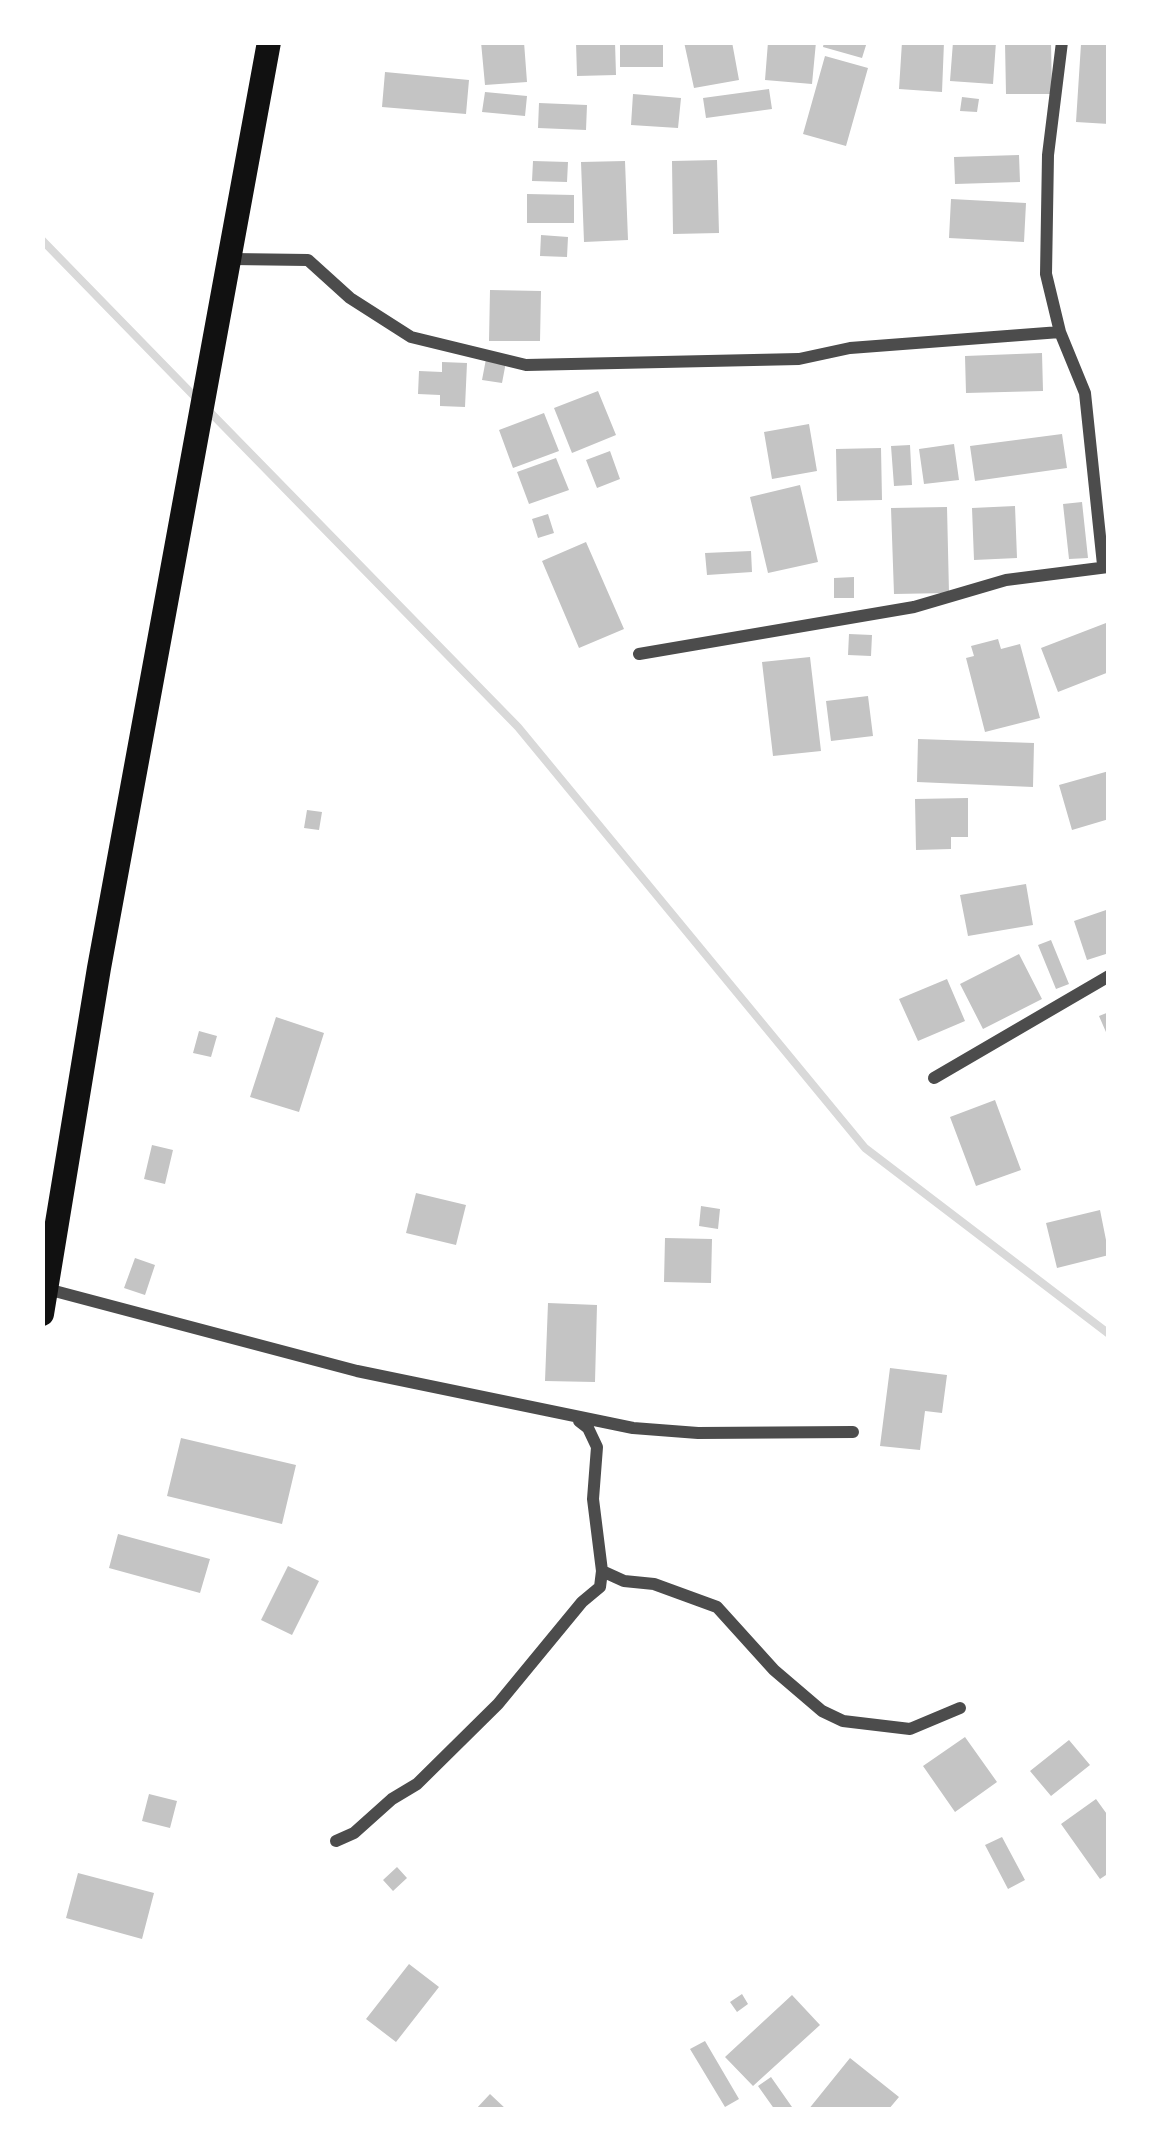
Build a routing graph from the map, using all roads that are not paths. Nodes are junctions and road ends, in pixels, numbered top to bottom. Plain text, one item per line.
1 (269, 42) edge
2 (1062, 42) edge
3 (232, 259) junction
4 (1060, 332) junction
5 (1106, 566) edge
6 (639, 654) dead end
7 (1109, 976) edge
8 (934, 1078) dead end
9 (44, 1302) edge
10 (573, 1417) junction
11 (853, 1432) dead end
12 (602, 1570) junction
13 (960, 1708) dead end
14 (336, 1841) dead end

1 - 3 main road
2 - 4 street
3 - 4 street
3 - 9 main road
4 - 5 street
5 - 6 street
7 - 8 street
9 - 10 street
10 - 11 street
10 - 12 street
12 - 13 street
12 - 14 street

